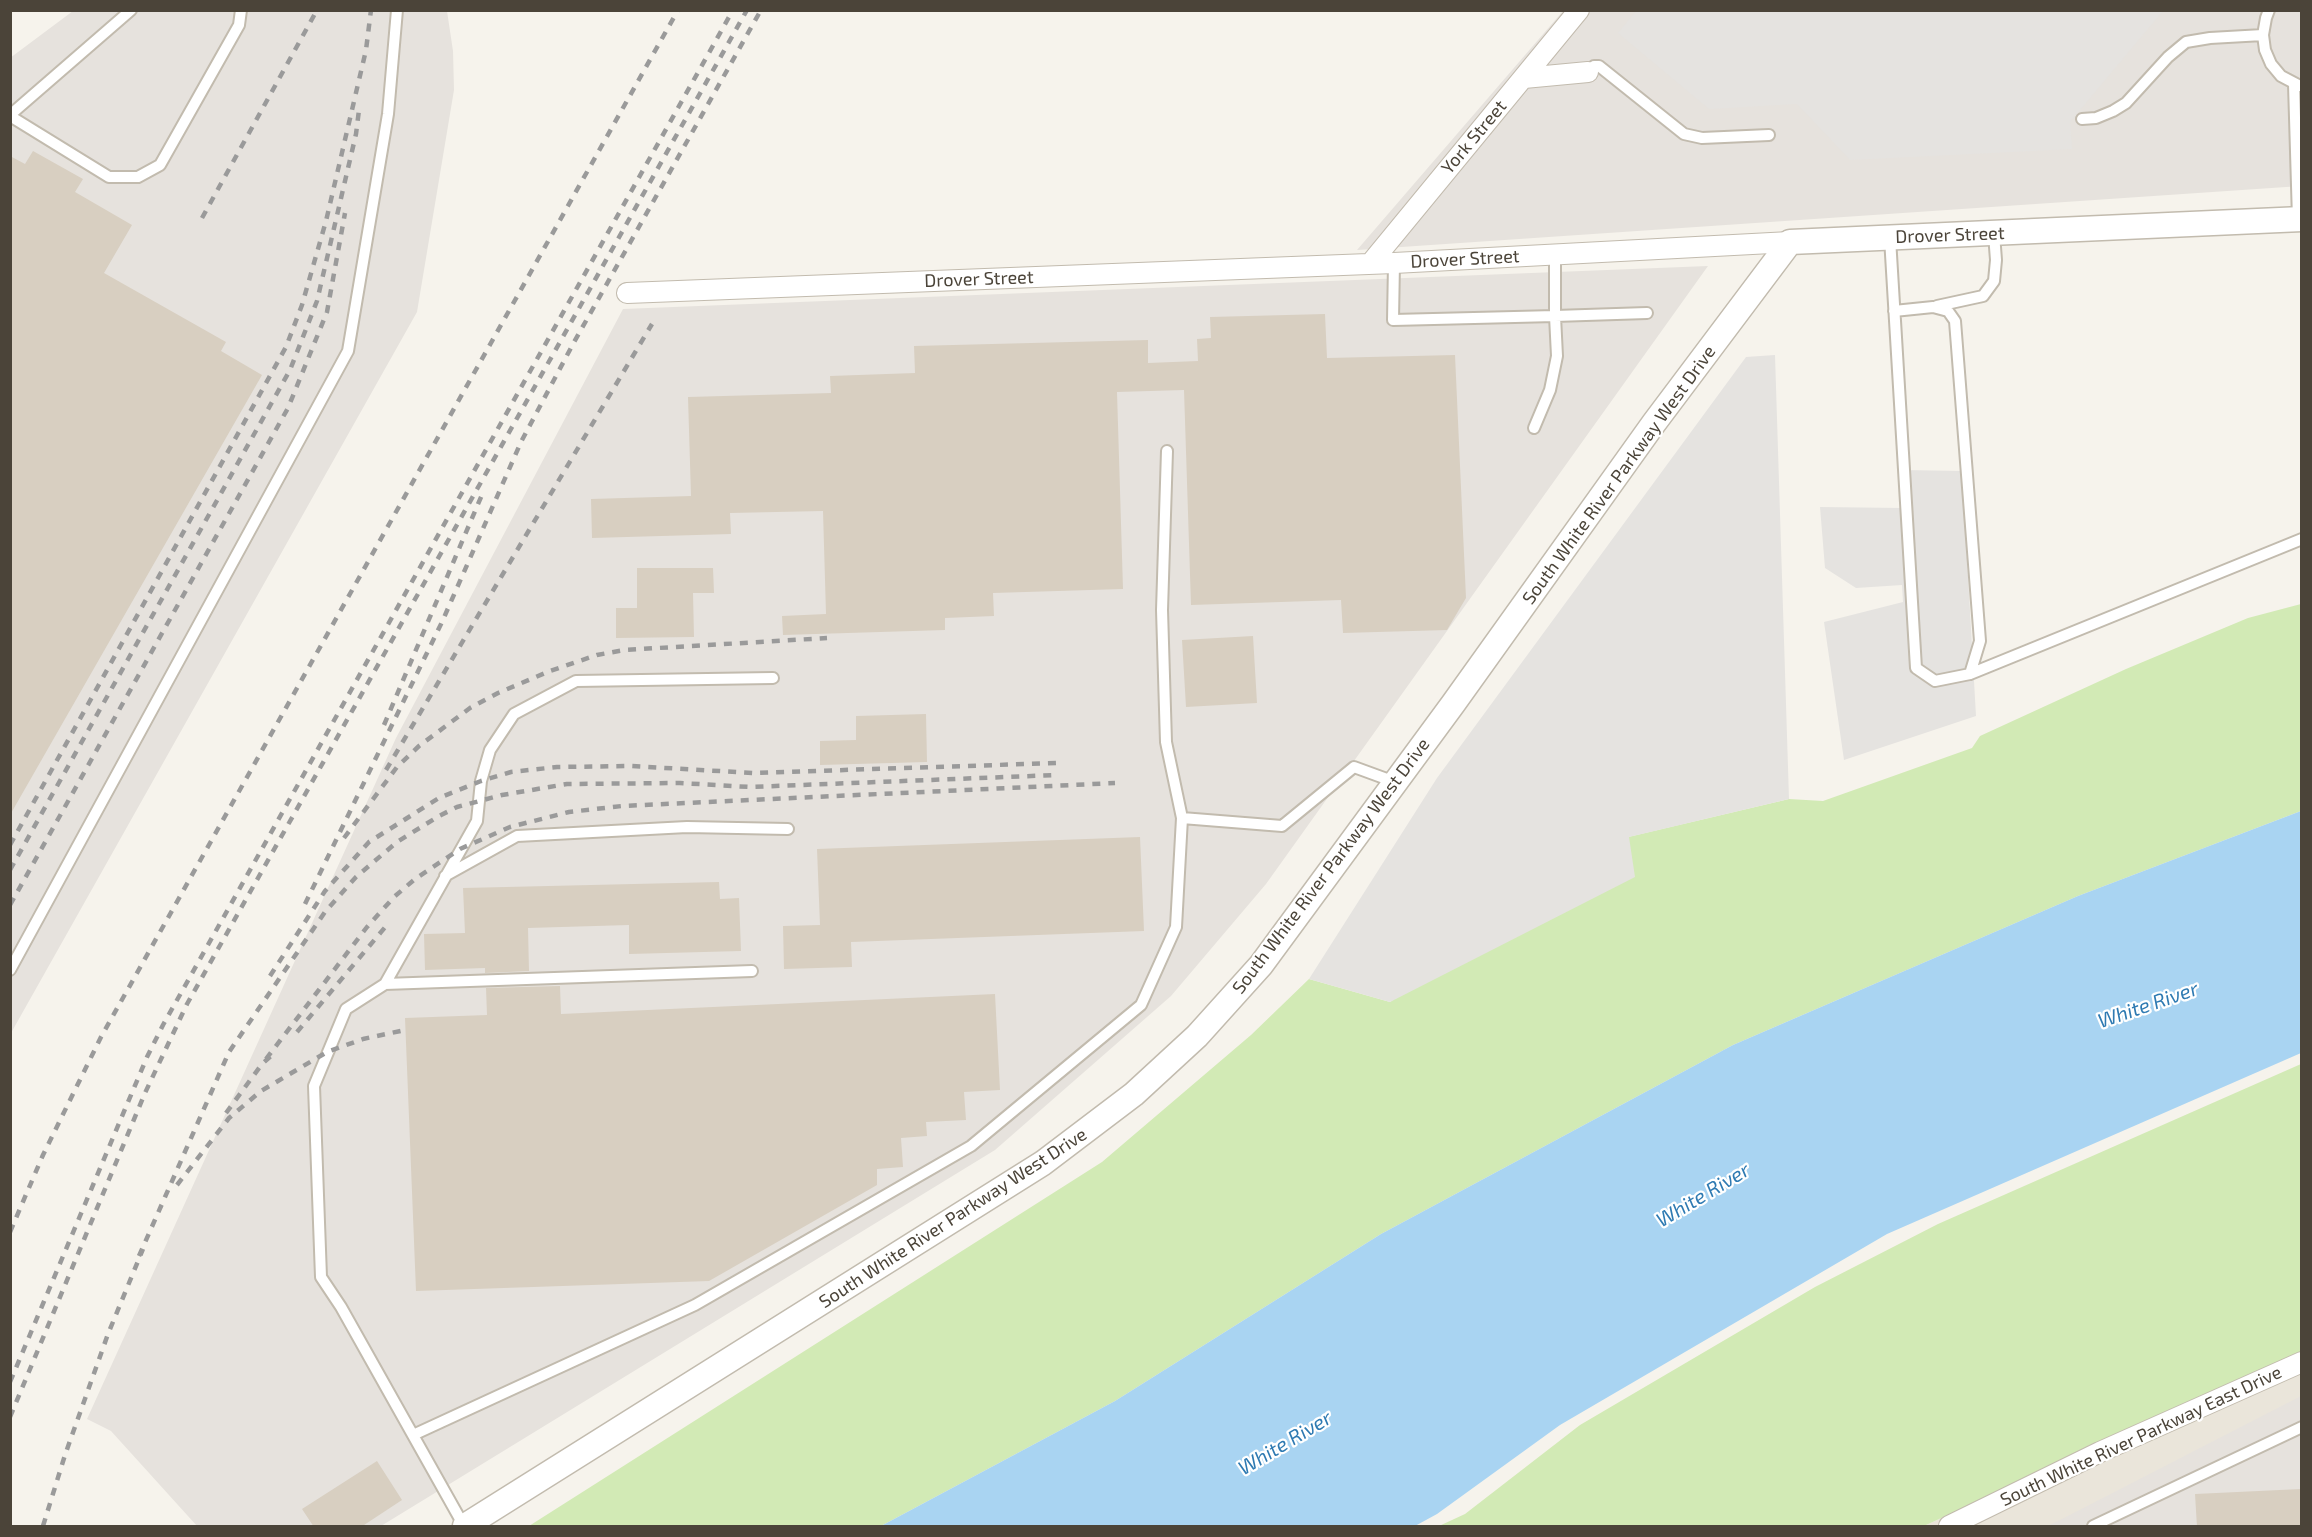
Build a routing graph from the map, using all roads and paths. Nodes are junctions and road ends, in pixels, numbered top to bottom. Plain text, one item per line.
1 (131, 10) edge
2 (241, 10) edge
3 (397, 10) edge
4 (1579, 10) edge
5 (2269, 10) edge
6 (2263, 35) junction
7 (1588, 72) joint
8 (1524, 78) junction
9 (2298, 86) edge
10 (10, 115) edge
11 (2082, 119) dead end
12 (1769, 135) dead end
13 (2300, 219) edge
14 (1994, 234) junction
15 (1890, 238) junction
16 (1790, 242) junction
17 (1555, 255) junction
18 (1394, 263) junction
19 (1370, 264) junction
20 (627, 293) dead end
21 (1934, 307) junction
22 (1893, 311) junction
23 (1647, 313) dead end
24 (1555, 316) junction
25 (1534, 428) dead end
26 (1167, 451) dead end
27 (2301, 539) edge
28 (1970, 674) junction
29 (772, 678) dead end
30 (1396, 782) junction
31 (1182, 818) junction
32 (788, 829) dead end
33 (444, 877) junction
34 (10, 969) edge
35 (752, 971) dead end
36 (385, 984) junction
37 (2301, 1362) edge
38 (2301, 1427) edge
39 (413, 1435) junction
40 (465, 1527) edge
41 (1949, 1527) edge
42 (2093, 1527) edge

1 - 10 lane
2 - 10 lane
3 - 34 lane
4 - 8 street, York Street
5 - 6 lane
6 - 9 lane
6 - 11 lane
7 - 8 street
7 - 12 lane
8 - 19 street, York Street
9 - 13 lane
13 - 14 street, Drover Street
14 - 15 street, Drover Street
14 - 21 lane
15 - 16 street, Drover Street
15 - 22 lane
16 - 17 street, Drover Street
16 - 30 street, South White River Parkway West Drive
17 - 18 street, Drover Street
17 - 24 lane
18 - 19 street, Drover Street
18 - 24 lane
19 - 20 street, Drover Street
21 - 22 lane
21 - 28 lane
22 - 28 lane
23 - 24 lane
24 - 25 lane
26 - 31 lane
27 - 28 lane
29 - 33 lane
30 - 31 lane
30 - 40 street, South White River Parkway West Drive
31 - 39 lane
32 - 33 lane
33 - 36 lane
35 - 36 lane
36 - 39 lane
37 - 41 street, South White River Parkway East Drive
38 - 42 lane
39 - 40 lane

